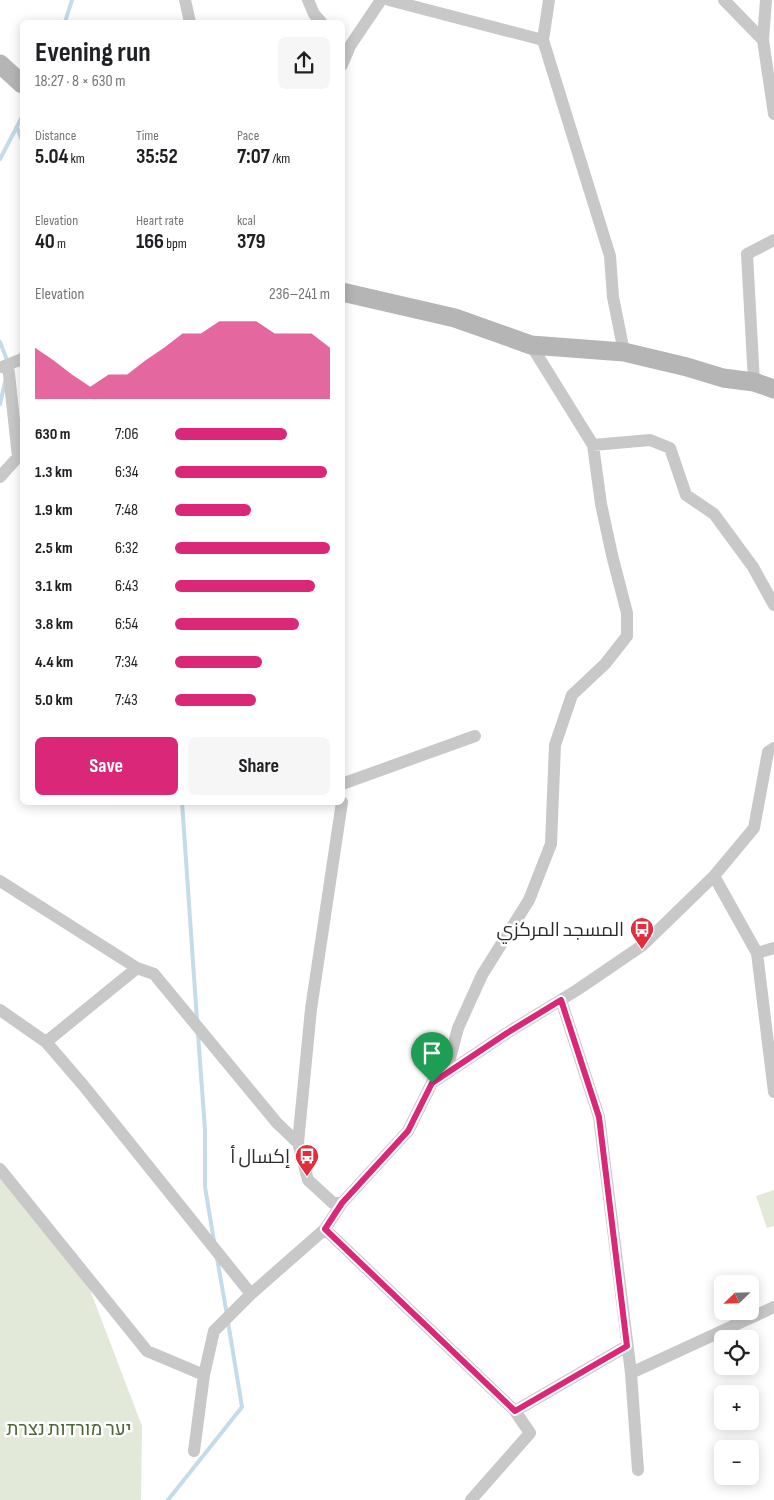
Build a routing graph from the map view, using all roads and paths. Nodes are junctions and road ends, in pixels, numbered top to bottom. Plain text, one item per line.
1 (185, 0) edge
2 (308, 0) edge
3 (382, 0) edge
4 (389, 0) edge
5 (549, 0) edge
6 (724, 0) edge
7 (766, 0) edge
8 (190, 20) edge
9 (319, 20) edge
10 (542, 40) junction
11 (763, 40) junction
12 (346, 44) edge
13 (770, 57) edge
14 (0, 64) edge
15 (20, 82) edge
16 (774, 114) edge
17 (774, 240) edge
18 (345, 293) edge
19 (531, 345) junction
20 (624, 352) junction
21 (20, 360) edge
22 (4, 366) edge
23 (754, 382) junction
24 (774, 389) edge
25 (593, 445) junction
26 (0, 477) edge
27 (774, 605) edge
28 (475, 736) dead end
29 (774, 748) edge
30 (345, 783) edge
31 (342, 805) edge
32 (714, 876) junction
33 (0, 881) edge
34 (774, 948) edge
35 (757, 952) junction
36 (137, 968) junction
37 (561, 1000) junction
38 (0, 1010) edge
39 (46, 1042) junction
40 (432, 1083) junction
41 (774, 1092) edge
42 (298, 1143) junction
43 (0, 1169) edge
44 (342, 1203) junction
45 (325, 1229) junction
46 (251, 1294) junction
47 (774, 1306) edge
48 (627, 1346) junction
49 (630, 1373) junction
50 (204, 1375) junction
51 (515, 1411) junction
52 (194, 1451) dead end
53 (638, 1470) dead end
54 (471, 1500) edge

1 - 8 street
2 - 9 street
3 - 12 street
4 - 10 street
5 - 10 street
6 - 11 street
7 - 11 street
10 - 20 street
11 - 13 street
13 - 16 street
14 - 15 street
17 - 23 street
18 - 19 street
19 - 20 street
19 - 25 street
20 - 23 street
21 - 22 street
22 - 26 street
23 - 24 street
25 - 27 street
25 - 40 street
28 - 30 street
29 - 32 street
31 - 42 street
32 - 35 street
32 - 37 street
33 - 36 street
34 - 35 street
35 - 41 street
36 - 39 street
36 - 42 street
37 - 40 street
37 - 48 street
38 - 39 street
39 - 46 street
40 - 44 street
42 - 44 street
43 - 50 street
44 - 45 street
45 - 46 street
45 - 51 street
46 - 50 street
47 - 49 street
48 - 49 street
48 - 51 street
49 - 53 street
50 - 52 street
51 - 54 street

